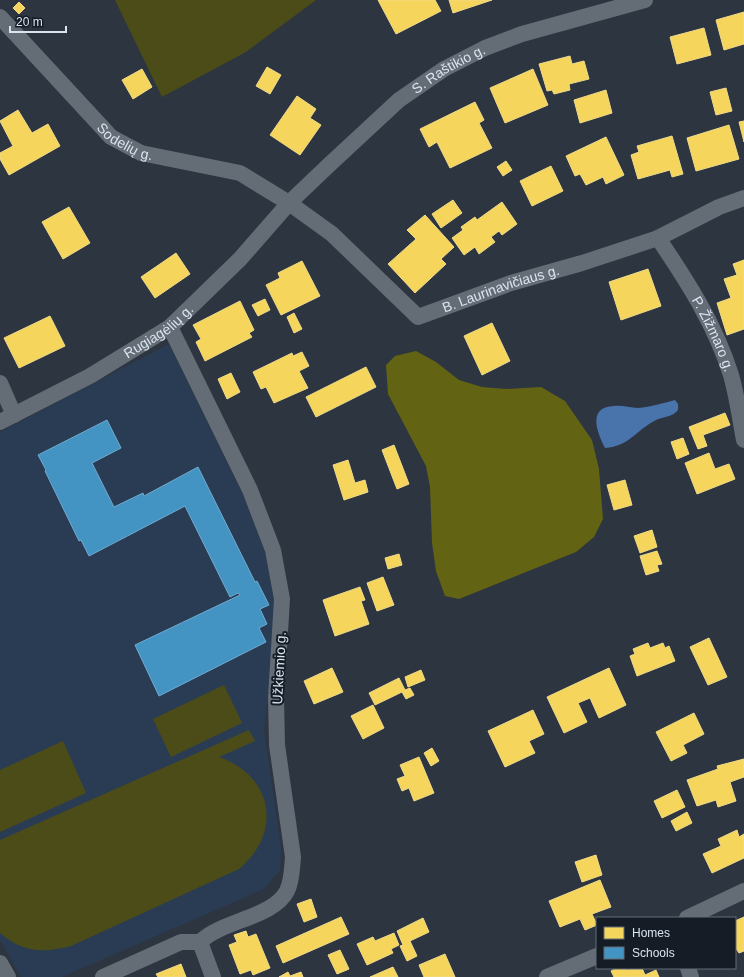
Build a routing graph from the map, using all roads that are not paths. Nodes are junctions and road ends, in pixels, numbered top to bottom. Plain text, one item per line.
1 (645, 0) edge
2 (0, 17) edge
3 (744, 198) edge
4 (289, 203) junction
5 (658, 238) junction
6 (170, 327) junction
7 (0, 383) edge
8 (7, 418) edge
9 (744, 440) edge
10 (744, 891) edge
11 (689, 917) edge
12 (200, 942) junction
13 (596, 956) edge
14 (0, 963) edge
15 (8, 977) edge
16 (103, 977) edge
17 (213, 977) edge
18 (547, 977) edge

1 - 4 street, S. Raštikio g.
2 - 4 street, Sodelių g.
3 - 5 street, B. Laurinavičiaus g.
4 - 5 street, B. Laurinavičiaus g.
4 - 6 street, Rugiagėlių g.
5 - 9 street, P. Žižmaro g.
6 - 8 street, Rugiagėlių g.
6 - 12 street, Užkiemio g.
7 - 8 street
10 - 11 street
12 - 16 street
12 - 17 street
13 - 18 street
14 - 15 street

